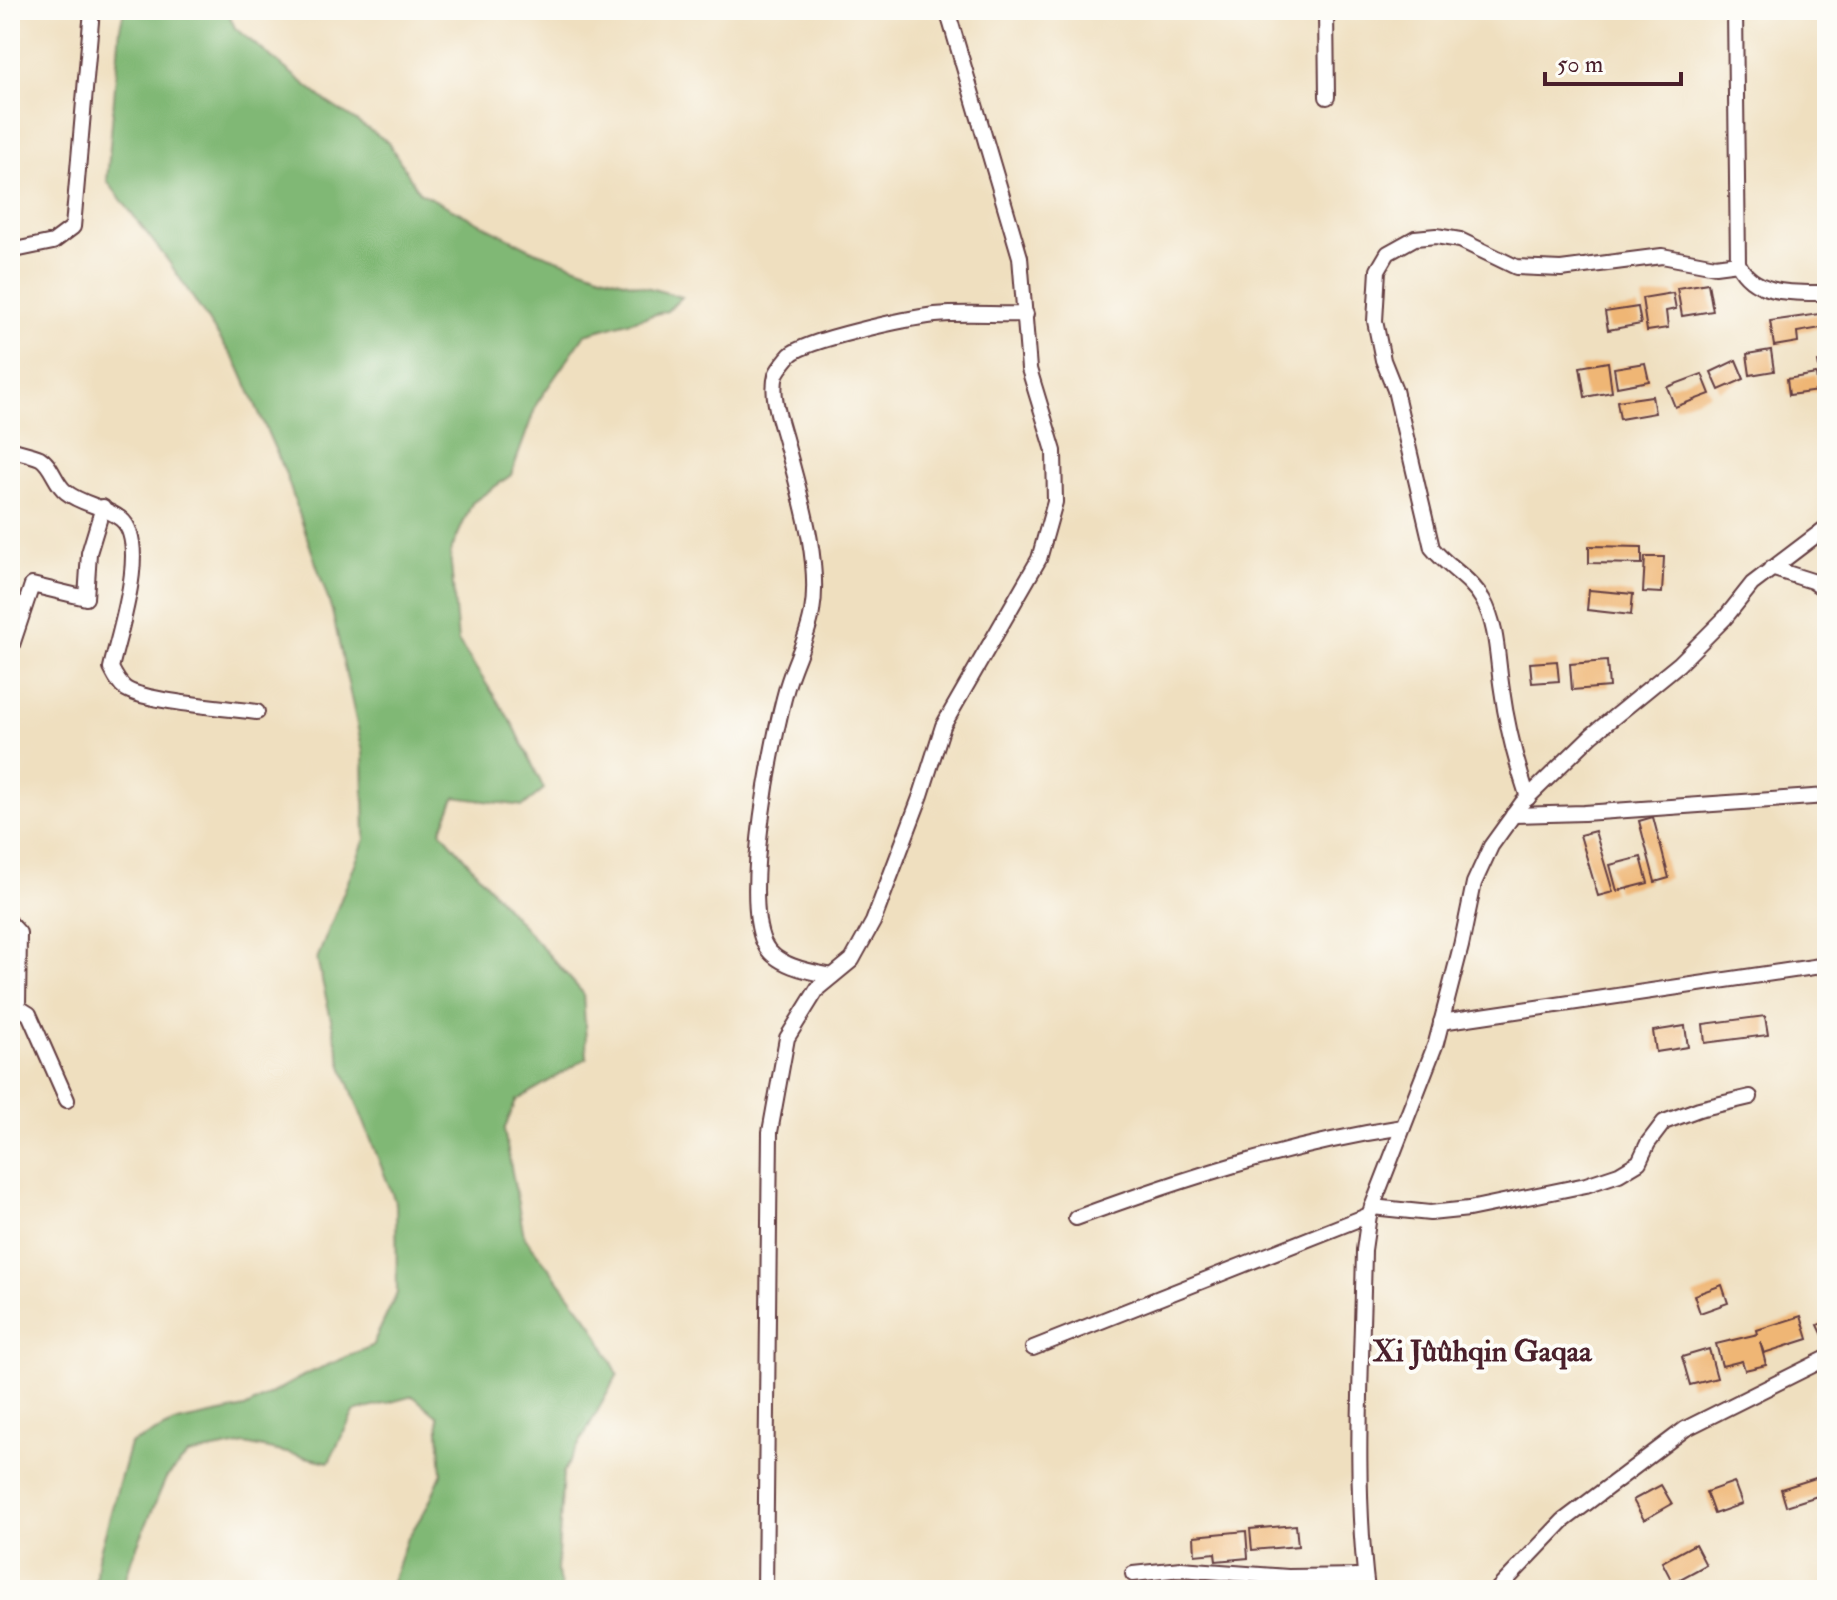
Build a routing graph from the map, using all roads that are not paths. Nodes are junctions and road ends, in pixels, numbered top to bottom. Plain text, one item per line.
1 (92, 10) edge
2 (947, 10) edge
3 (1326, 10) edge
4 (1735, 10) edge
5 (1327, 97) dead end
6 (10, 251) edge
7 (1738, 263) junction
8 (1827, 293) edge
9 (1026, 314) junction
10 (10, 449) edge
11 (103, 507) junction
12 (1827, 527) edge
13 (1771, 568) junction
14 (1827, 591) edge
15 (10, 651) edge
16 (257, 712) dead end
17 (1827, 796) edge
18 (1528, 798) junction
19 (1513, 815) junction
20 (10, 923) edge
21 (1827, 965) edge
22 (832, 976) junction
23 (14, 1004) edge
24 (1441, 1022) junction
25 (1750, 1097) dead end
26 (67, 1100) dead end
27 (1403, 1127) junction
28 (1371, 1211) junction
29 (1076, 1218) dead end
30 (1033, 1348) dead end
31 (1827, 1358) edge
32 (1133, 1574) dead end
33 (1366, 1583) edge
34 (765, 1590) edge
35 (1497, 1590) edge

1 - 6 street
2 - 9 street
3 - 5 street
4 - 7 street
7 - 8 street
7 - 18 street
9 - 22 street
9 - 22 street
10 - 11 street
11 - 15 street
11 - 16 street
12 - 13 street
13 - 14 street
13 - 18 street
17 - 19 street
18 - 19 street
19 - 24 street
20 - 23 street
21 - 24 street
22 - 34 street
23 - 26 street
24 - 27 street
25 - 28 street
27 - 28 street
27 - 29 street
28 - 30 street
28 - 33 street
31 - 35 street
32 - 33 street

